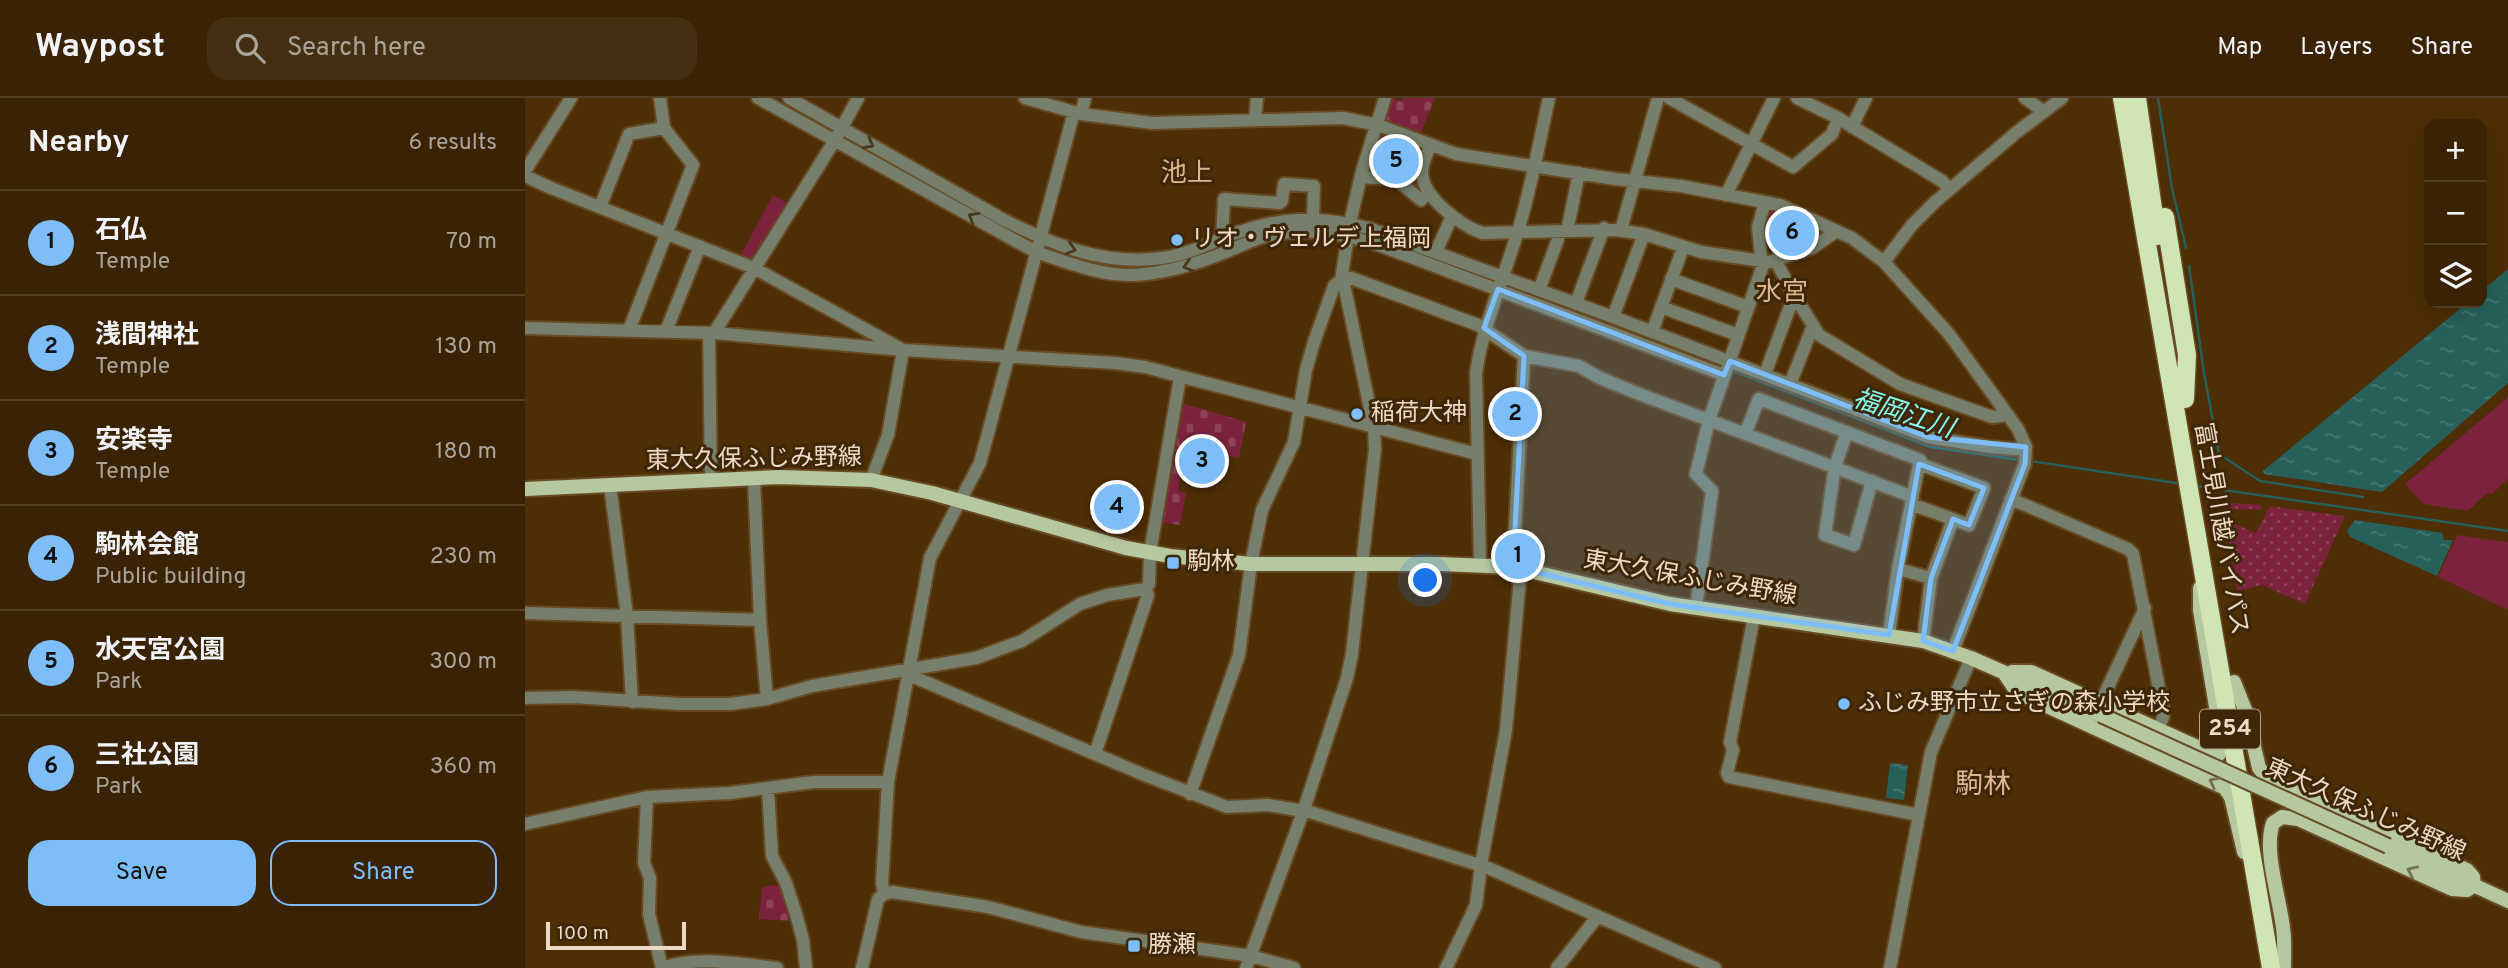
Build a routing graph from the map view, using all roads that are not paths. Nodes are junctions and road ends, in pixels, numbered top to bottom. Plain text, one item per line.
1 (571, 98) edge
2 (660, 98) edge
3 (758, 98) edge
4 (789, 98) edge
5 (858, 98) edge
6 (1086, 98) edge
7 (1257, 98) edge
8 (1385, 98) edge
9 (1549, 98) edge
10 (1658, 98) edge
11 (1669, 98) edge
12 (1774, 98) edge
13 (1797, 98) edge
14 (1866, 98) edge
15 (2025, 98) edge
16 (2062, 98) edge
17 (2114, 98) edge
18 (2122, 98) edge
19 (2137, 98) edge
20 (1029, 99) edge
21 (2043, 111) junction
22 (1078, 113) junction
23 (1838, 118) junction
24 (1255, 119) junction
25 (1378, 125) junction
26 (1853, 127) junction
27 (664, 128) junction
28 (839, 135) junction
29 (1751, 145) junction
30 (1430, 146) junction
31 (1533, 167) junction
32 (525, 170) edge
33 (1579, 173) junction
34 (525, 176) edge
35 (1361, 177) junction
36 (2135, 179) junction
37 (1635, 181) junction
38 (1950, 189) junction
39 (1429, 192) junction
40 (1726, 195) junction
41 (1765, 202) junction
42 (600, 207) junction
43 (1452, 216) junction
44 (1313, 219) junction
45 (1349, 229) junction
46 (1604, 229) junction
47 (1621, 230) junction
48 (1564, 231) junction
49 (1837, 231) junction
50 (1518, 232) junction
51 (667, 234) junction
52 (1644, 234) junction
53 (1040, 238) junction
54 (1222, 239) junction
55 (701, 246) junction
56 (1683, 248) junction
57 (1036, 252) junction
58 (1436, 252) junction
59 (1776, 261) junction
60 (1762, 262) junction
61 (1884, 262) junction
62 (754, 268) junction
63 (1503, 276) junction
64 (1343, 278) junction
65 (1671, 279) junction
66 (1498, 289) junction
67 (1539, 290) junction
68 (1794, 296) junction
69 (1576, 303) junction
70 (1661, 307) junction
71 (1748, 307) junction
72 (1613, 317) junction
73 (1813, 326) junction
74 (525, 328) edge
75 (1484, 328) junction
76 (629, 330) junction
77 (666, 331) junction
78 (1652, 332) junction
79 (711, 333) junction
80 (1738, 335) junction
81 (904, 350) junction
82 (1524, 356) junction
83 (1009, 357) junction
84 (1727, 368) junction
85 (1765, 374) junction
86 (1180, 377) junction
87 (1790, 384) junction
88 (1299, 409) junction
89 (2006, 413) junction
90 (1709, 420) junction
91 (1374, 429) junction
92 (1847, 432) junction
93 (1745, 434) junction
94 (1477, 454) junction
95 (2026, 456) junction
96 (1919, 464) junction
97 (1835, 466) junction
98 (754, 479) junction
99 (871, 480) junction
100 (711, 481) junction
101 (1872, 481) junction
102 (2193, 482) junction
103 (610, 485) junction
104 (525, 489) edge
105 (2011, 499) junction
106 (1912, 500) junction
107 (958, 501) junction
108 (1952, 519) junction
109 (2199, 551) junction
110 (1150, 553) junction
111 (1251, 564) junction
112 (1361, 564) junction
113 (1480, 564) junction
114 (1517, 568) junction
115 (1898, 569) junction
116 (1931, 578) junction
117 (1145, 589) junction
118 (1696, 608) junction
119 (2145, 608) junction
120 (525, 613) edge
121 (627, 616) junction
122 (1754, 616) junction
123 (761, 620) junction
124 (1889, 635) junction
125 (1923, 641) junction
126 (1953, 651) junction
127 (1971, 658) junction
128 (2003, 672) junction
129 (910, 673) junction
130 (2234, 682) junction
131 (525, 698) edge
132 (767, 699) junction
133 (632, 702) junction
134 (2100, 709) junction
135 (2158, 730) junction
136 (1095, 754) junction
137 (888, 782) junction
138 (768, 788) junction
139 (1190, 794) junction
140 (647, 797) junction
141 (1303, 812) junction
142 (1919, 815) junction
143 (525, 824) edge
144 (1481, 866) junction
145 (2474, 885) junction
146 (2257, 887) junction
147 (884, 894) junction
148 (2508, 901) edge
149 (1598, 916) junction
150 (1248, 962) edge
151 (662, 968) edge
152 (777, 968) edge
153 (806, 968) edge
154 (862, 968) edge
155 (1294, 968) edge
156 (1446, 968) edge
157 (1557, 968) edge
158 (1715, 968) edge
159 (1890, 968) edge
160 (2271, 968) edge
161 (2283, 968) edge

1 - 32 street
2 - 27 street
3 - 28 street
4 - 28 street
5 - 28 street
6 - 22 street
7 - 24 street
8 - 25 street
9 - 31 street
10 - 37 street
11 - 29 street
12 - 29 street
13 - 23 street
14 - 26 street
15 - 21 street
16 - 21 street
17 - 36 highway, 254
18 - 36 highway, 富士見川越バイパス / 254
19 - 102 highway, 富士見川越バイパス / 254
20 - 22 street
21 - 38 street
22 - 24 street
22 - 53 street
23 - 26 street
23 - 29 street
24 - 25 street
25 - 30 street
25 - 35 street
26 - 38 street
27 - 42 street
27 - 51 street
28 -> 53 street
57 -> 28 street
28 - 62 street
29 - 40 street
30 - 31 street
30 - 39 street
31 - 33 street
31 - 50 street
33 - 37 street
33 - 48 street
34 - 42 street
35 - 39 street
35 - 45 street
36 - 102 highway, 富士見川越バイパス / 254
37 - 40 street
37 - 47 street
38 - 61 street
39 - 43 street
40 - 41 street
41 - 49 street
41 - 60 street
42 - 51 street
43 - 50 street
43 - 58 street
44 - 45 street
44 - 54 street
44 - 54 street
45 -> 57 street
45 - 58 street
45 - 64 street
45 - 66 street
46 - 47 street
46 - 48 street
46 - 69 street
47 - 52 street
48 - 50 street
48 - 67 street
49 - 59 street
49 - 61 street
50 - 63 street
51 - 55 street
51 - 76 street
52 - 56 street
52 - 72 street
53 -> 54 street
53 - 57 street
55 - 62 street
55 - 77 street
56 - 60 street
56 - 65 street
57 - 83 street
58 - 63 street
59 - 60 street
59 - 68 street
60 - 71 street
61 - 89 street
62 - 79 street
62 - 81 street
63 - 66 street
63 - 67 street
64 - 75 street
64 - 88 street
64 - 91 street
65 - 70 street
65 - 71 street
66 - 75 street
66 - 84 street
67 - 69 street
68 - 73 street
68 - 85 street
69 - 72 street
70 - 78 street
70 - 80 street
71 - 80 street
72 - 78 street
73 - 87 street
73 - 89 street
74 - 76 street
75 - 82 street
75 - 94 street
76 - 77 street
77 - 79 street
78 - 84 street
79 - 81 street
79 - 100 street
80 - 84 street
81 - 83 street
81 - 99 street
82 - 90 street
82 - 114 street
83 - 86 street
83 - 107 street
84 - 85 street
84 - 90 street
85 - 87 street
86 - 88 street
86 - 110 street
87 - 95 street
88 - 91 street
88 - 111 street
89 - 95 street
90 - 93 street
90 - 118 street
91 - 94 street
91 - 112 street
92 - 93 street
92 - 96 street
92 - 97 street
93 - 97 street
94 - 113 street
95 - 105 street
96 - 106 street
96 - 108 street
97 - 101 street
97 - 101 street
98 - 99 main road, 東大久保ふじみ野線
98 - 100 main road, 東大久保ふじみ野線
98 - 123 street
99 - 107 main road, 東大久保ふじみ野線
100 - 103 main road, 東大久保ふじみ野線
101 - 106 street
102 - 109 highway, 富士見川越バイパス / 254
102 - 130 highway, 富士見川越バイパス / 254
103 - 104 main road, 東大久保ふじみ野線
103 - 121 street
105 - 119 street
105 - 126 street
106 - 108 street
106 - 115 street
107 - 110 main road, 東大久保ふじみ野線
107 - 129 street
108 - 116 street
109 - 135 main road
109 - 146 highway, 富士見川越バイパス / 254
110 - 111 main road, 東大久保ふじみ野線
110 - 117 street
111 - 112 main road, 東大久保ふじみ野線
111 - 139 street
112 - 113 main road, 東大久保ふじみ野線
112 - 141 street
113 - 114 main road, 東大久保ふじみ野線
114 - 118 main road, 東大久保ふじみ野線
114 - 144 street
115 - 116 street
115 - 124 street
116 - 125 street
117 - 129 street
117 - 136 street
118 - 122 main road, 東大久保ふじみ野線
119 - 134 street
119 - 135 street
120 - 121 street
121 - 123 street
121 - 133 street
122 - 124 main road, 東大久保ふじみ野線
122 - 142 street
123 - 132 street
124 - 125 main road, 東大久保ふじみ野線
125 - 126 main road, 東大久保ふじみ野線
126 - 127 main road, 東大久保ふじみ野線
127 - 128 main road, 東大久保ふじみ野線
127 - 142 street
128 - 134 main road, 東大久保ふじみ野線
146 -> 128 main road
129 - 132 street
129 - 136 street
129 - 137 street
130 - 145 main road
130 - 161 highway, 富士見川越バイパス / 254
131 - 133 street
132 - 133 street
134 - 135 main road
134 - 145 main road, 東大久保ふじみ野線, bridge
136 - 139 street
137 - 138 street
137 - 147 street
138 - 140 street
138 - 153 street
139 - 141 street
140 - 143 street
140 - 151 street
141 - 144 street
141 - 150 street
142 - 159 street
144 - 149 street
144 - 156 street
145 - 148 main road, 東大久保ふじみ野線
145 -> 161 main road
146 - 160 highway, 富士見川越バイパス / 254
147 - 150 street
147 - 154 street
149 - 157 street
149 - 158 street
150 - 155 street
151 - 152 street

